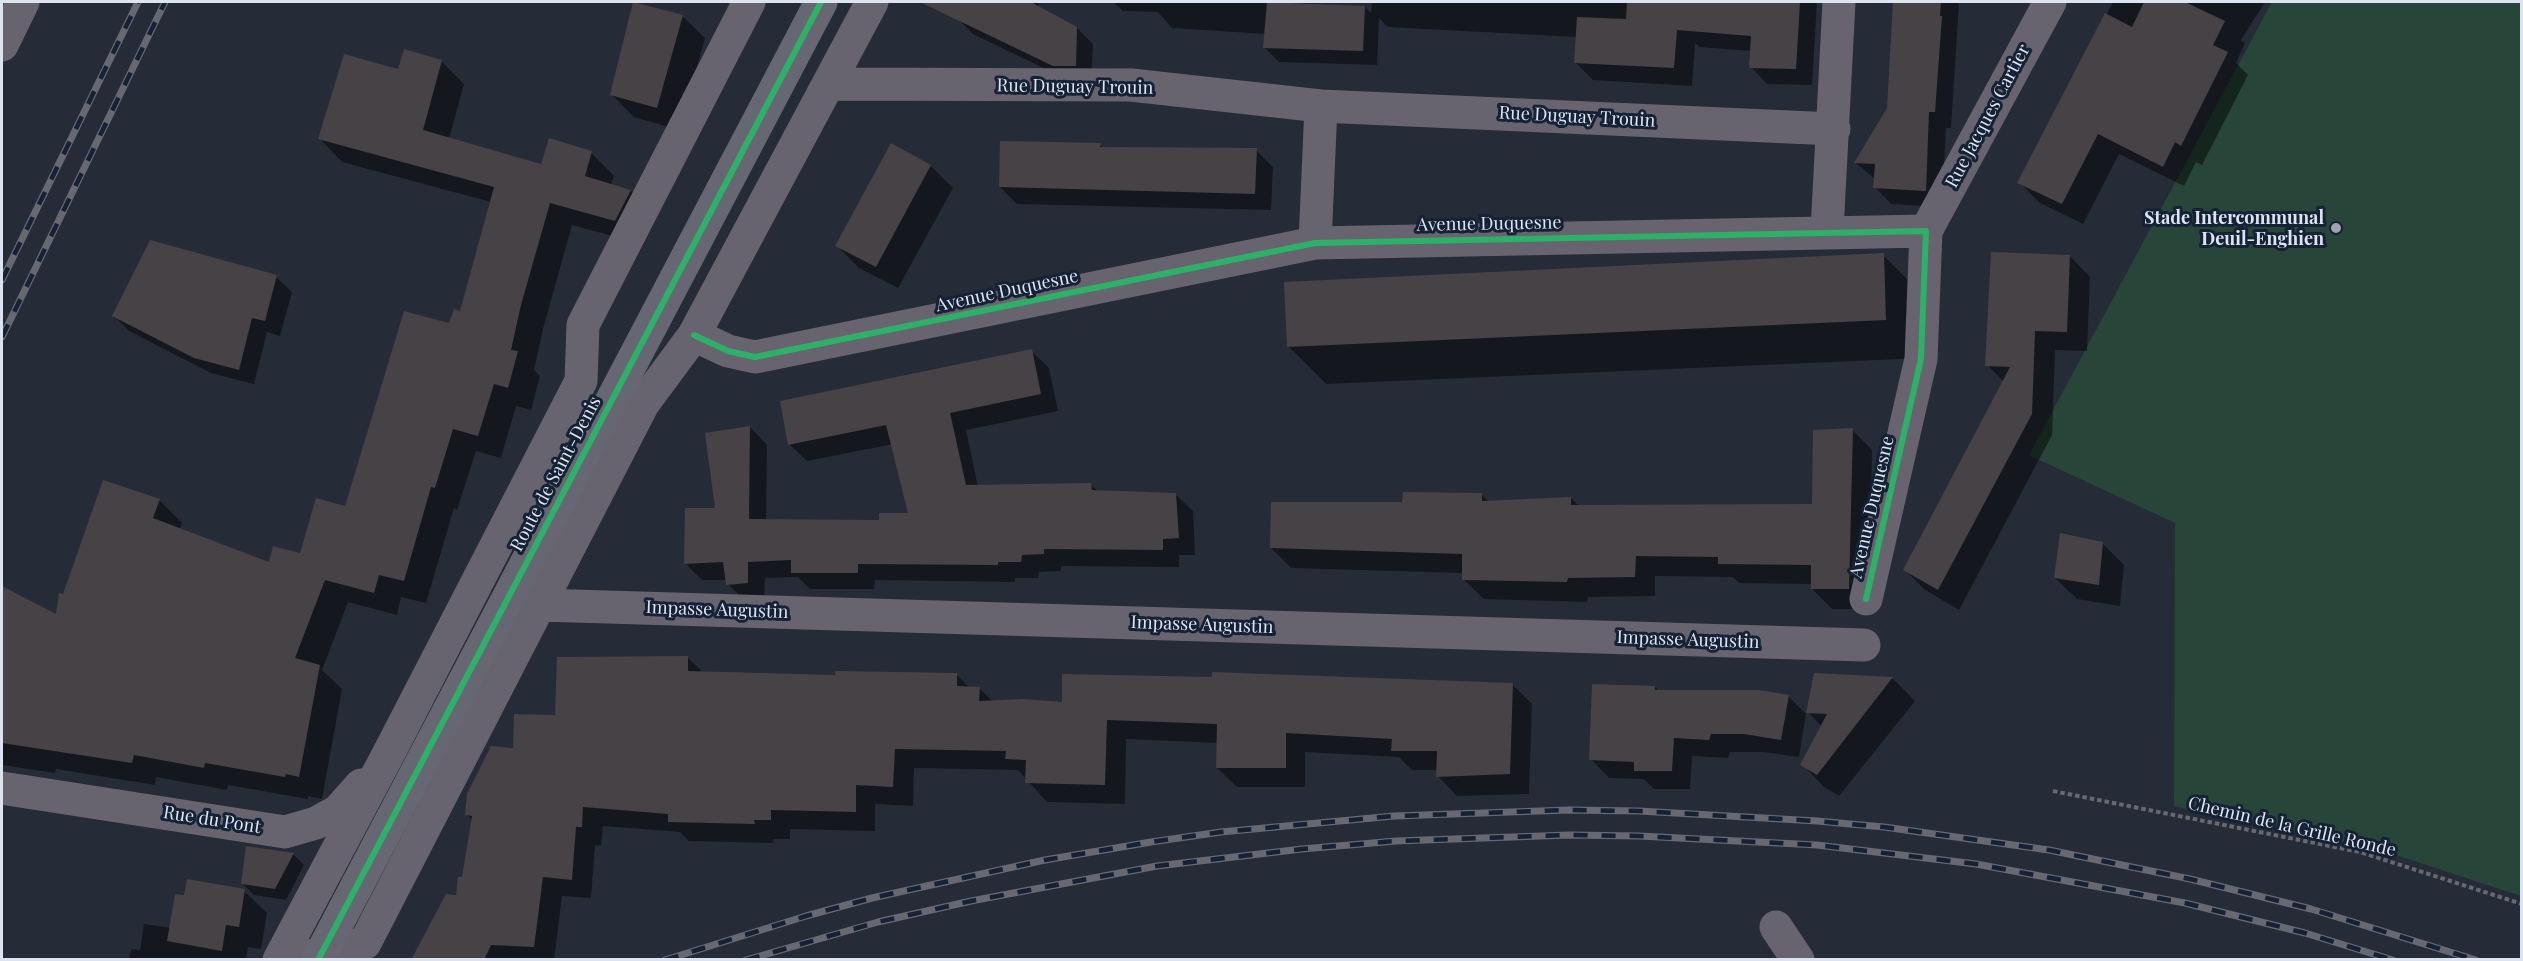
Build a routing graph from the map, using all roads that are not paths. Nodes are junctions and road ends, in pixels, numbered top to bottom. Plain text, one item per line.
1 (23, 2) edge
2 (749, 2) edge
3 (821, 2) edge
4 (872, 2) edge
5 (1839, 2) edge
6 (2050, 2) edge
7 (2, 45) edge
8 (829, 84) junction
9 (1321, 106) junction
10 (1834, 129) junction
11 (1827, 231) junction
12 (1926, 231) junction
13 (1315, 243) junction
14 (694, 335) junction
15 (1866, 599) dead end
16 (541, 605) junction
17 (1864, 645) dead end
18 (391, 749) junction
19 (2, 788) edge
20 (1776, 927) dead end
21 (279, 960) edge
22 (292, 960) edge
23 (318, 960) edge
24 (1798, 960) edge

1 - 7 street
2 - 18 street, Route de Saint-Denis
3 - 23 main road, Route de Saint-Denis, bridge
4 - 8 street
5 - 10 street
6 - 12 street, Rue Jacques Cartier
8 - 9 street, Rue Duguay Trouin
8 - 14 street
9 - 10 street, Rue Duguay Trouin
9 - 13 street
10 - 11 street
11 - 12 street, Avenue Duquesne
11 - 13 street, Avenue Duquesne
12 - 15 street, Avenue Duquesne
13 - 14 street, Avenue Duquesne
14 - 16 street
16 - 17 street, Impasse Augustin
16 - 22 street
18 - 19 street, Rue du Pont
18 - 21 street, Route de Saint-Denis
20 - 24 street

